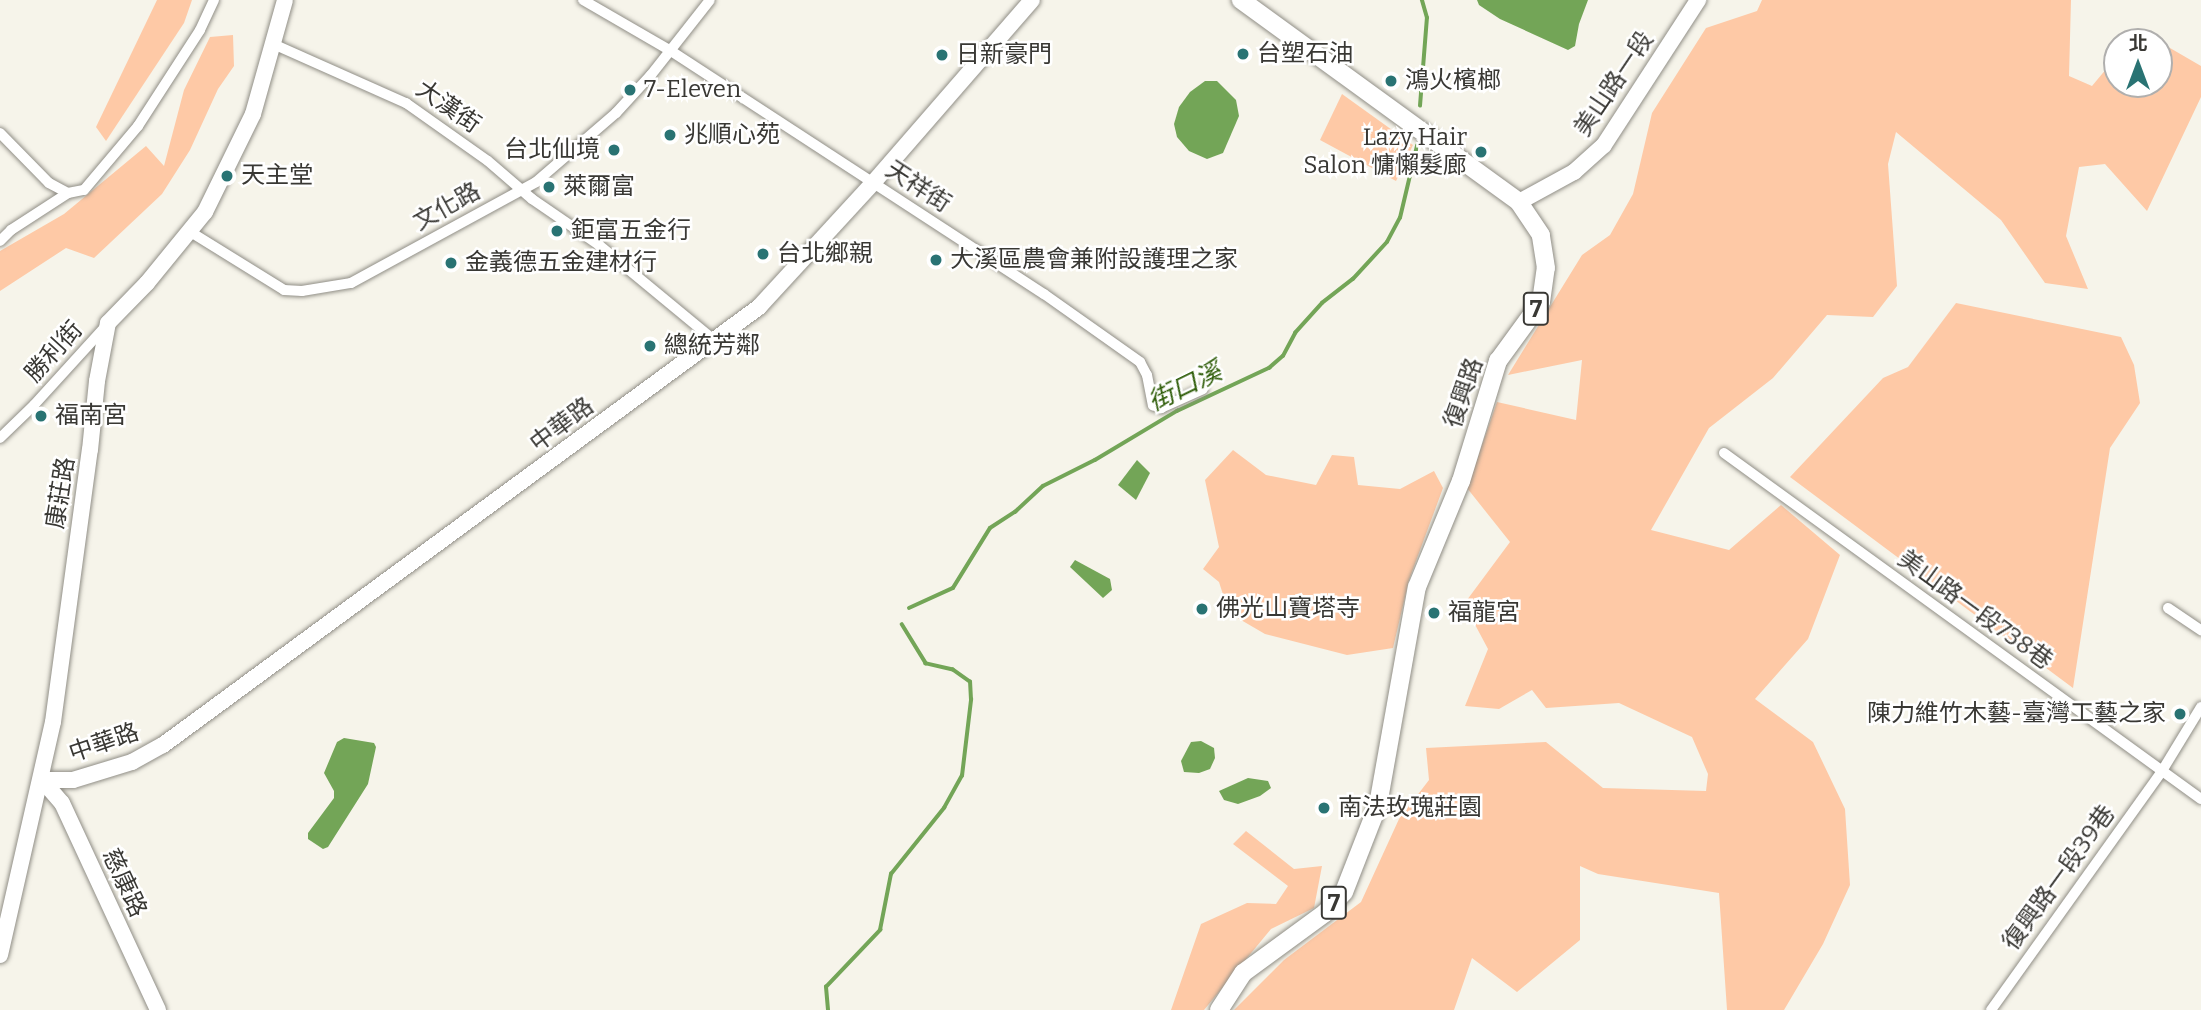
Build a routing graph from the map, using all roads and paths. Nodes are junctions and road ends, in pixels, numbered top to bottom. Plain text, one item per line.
1 (214, 0) edge
2 (285, 0) edge
3 (583, 0) edge
4 (710, 0) edge
5 (1031, 0) edge
6 (1241, 0) edge
7 (1698, 0) edge
8 (271, 43) junction
9 (671, 51) junction
10 (0, 134) edge
11 (873, 183) junction
12 (521, 190) junction
13 (68, 193) junction
14 (1519, 202) junction
15 (189, 231) junction
16 (0, 241) edge
17 (108, 323) junction
18 (715, 341) junction
19 (1203, 389) dead end
20 (0, 438) edge
21 (1724, 453) dead end
22 (2168, 608) dead end
23 (2201, 630) edge
24 (2201, 707) edge
25 (2162, 771) junction
26 (42, 780) junction
27 (2201, 799) edge
28 (0, 955) edge
29 (158, 1010) edge
30 (1219, 1010) edge
31 (1991, 1010) edge

1 - 13 street
2 - 8 street
3 - 9 street, 天祥街
4 - 9 street, 文化路
5 - 11 street, 中華路
6 - 14 main road, 復興路 / 7
7 - 14 street, 美山路一段
8 - 12 street, 大漢街
8 - 15 street
9 - 11 street, 天祥街
9 - 12 street, 文化路
10 - 13 street
11 - 18 street, 中華路
11 - 19 street, 天祥街
12 - 15 street, 文化路
12 - 18 street, 大漢街
13 - 16 street
14 - 30 main road, 復興路 / 7
15 - 17 street
17 - 20 street, 勝利街
17 - 26 street, 康莊路
18 - 26 street, 中華路
21 - 25 street, 美山路一段738巷
22 - 23 street
24 - 25 street, 復興路一段39巷
25 - 27 street, 美山路一段738巷
25 - 31 street, 復興路一段39巷
26 - 28 street, 康莊路
26 - 29 street, 慈康路

